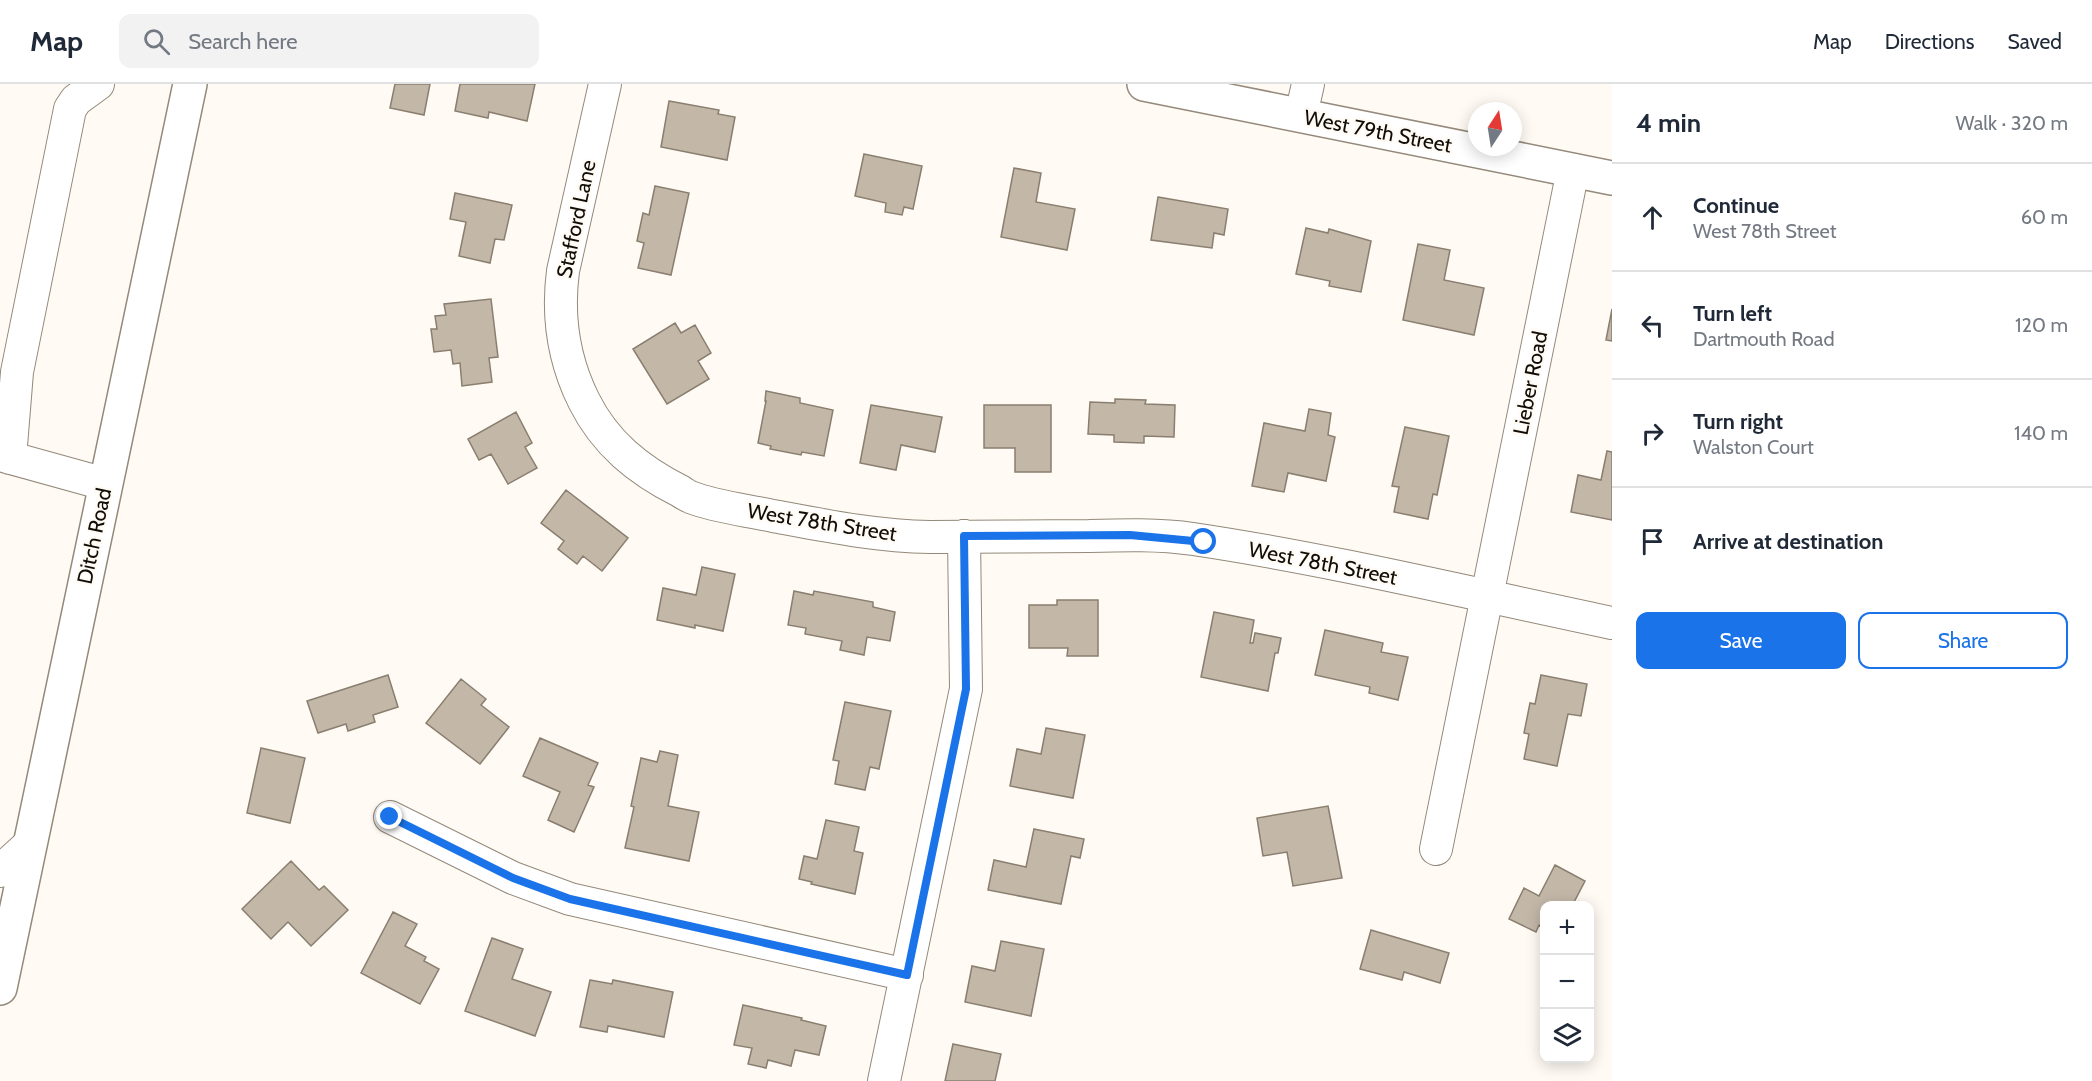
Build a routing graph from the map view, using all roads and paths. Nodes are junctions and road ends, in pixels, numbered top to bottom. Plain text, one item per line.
1 (98, 84) edge
2 (190, 84) edge
3 (605, 84) edge
4 (1144, 84) edge
5 (1304, 100) edge
6 (1573, 170) junction
7 (1612, 178) edge
8 (566, 355) joint
9 (8, 370) edge
10 (5, 457) edge
11 (105, 484) junction
12 (964, 536) junction
13 (1487, 597) junction
14 (1612, 623) edge
15 (390, 817) dead end
16 (30, 844) junction
17 (1436, 849) dead end
18 (0, 872) edge
19 (907, 975) junction
20 (0, 988) edge
21 (884, 1081) edge

1 - 9 street
2 - 11 main road, Ditch Road
3 - 8 street, Stafford Lane
4 - 5 main road, West 79th Street
5 - 6 main road, West 79th Street
6 - 7 main road, West 79th Street
6 - 13 street, Lieber Road
8 - 12 street, West 78th Street
9 - 10 street
10 - 11 street
11 - 16 main road, Ditch Road
12 - 13 street, West 78th Street
12 - 19 street
13 - 14 street, West 78th Street
13 - 17 street, Lieber Road
15 - 19 street
16 - 18 street
16 - 20 main road, Ditch Road
19 - 21 street

